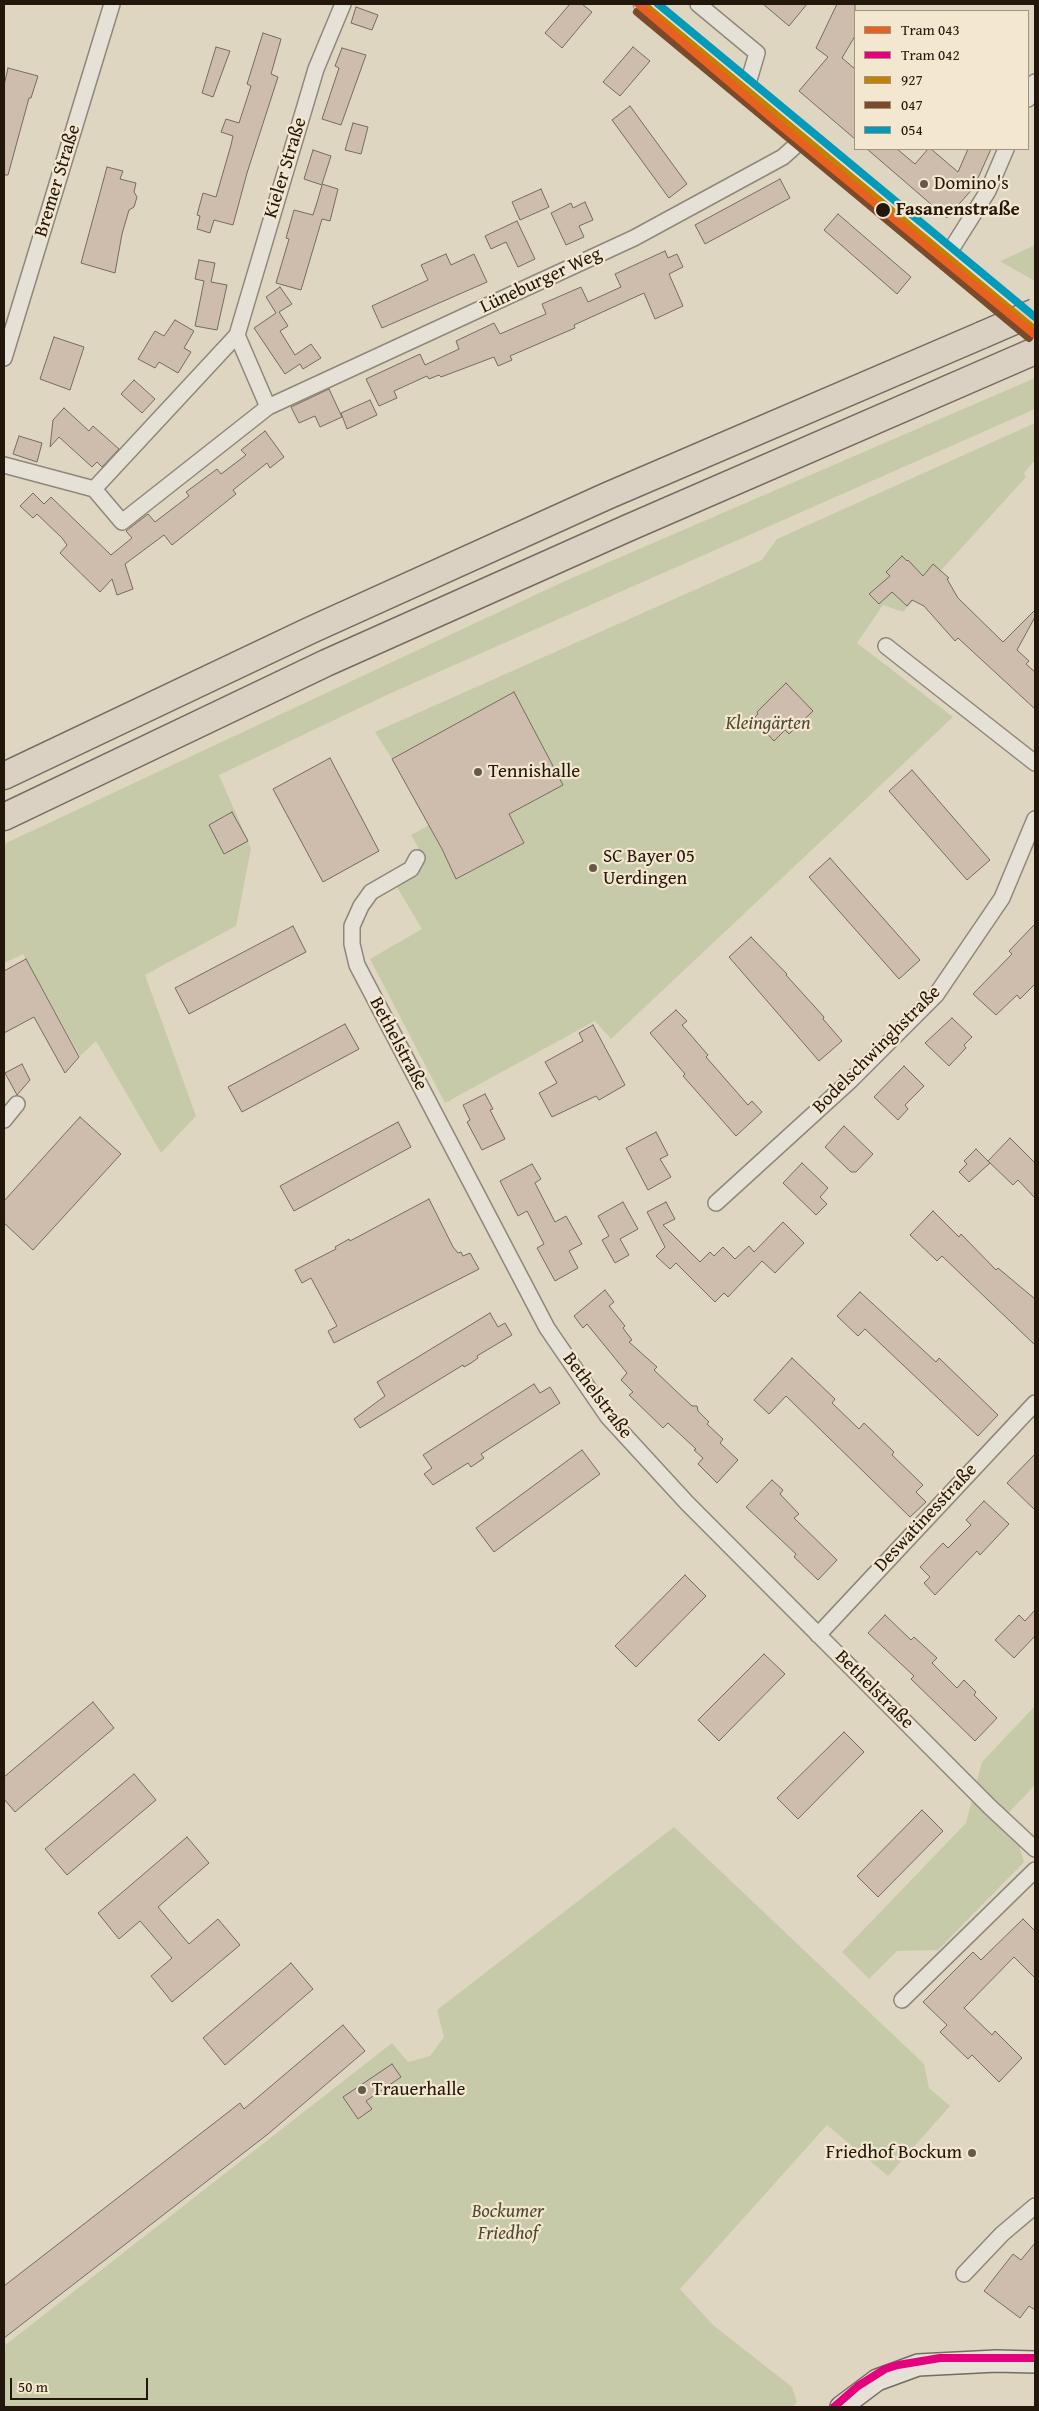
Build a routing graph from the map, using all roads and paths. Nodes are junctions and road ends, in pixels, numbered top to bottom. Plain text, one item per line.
1 (112, 4) edge
2 (343, 4) edge
3 (643, 4) edge
4 (708, 7) edge
5 (1035, 82) edge
6 (746, 90) junction
7 (1029, 97) edge
8 (804, 138) junction
9 (1006, 150) edge
10 (947, 256) junction
11 (1035, 312) edge
12 (1035, 330) edge
13 (236, 335) junction
14 (1024, 356) edge
15 (4, 358) edge
16 (268, 407) junction
17 (4, 466) edge
18 (94, 489) junction
19 (886, 646) dead end
20 (1035, 763) edge
21 (4, 776) edge
22 (4, 817) edge
23 (1035, 819) edge
24 (417, 858) dead end
25 (17, 1104) dead end
26 (4, 1120) edge
27 (716, 1203) dead end
28 (1035, 1403) edge
29 (818, 1634) junction
30 (1035, 1849) edge
31 (1035, 1870) edge
32 (902, 2000) dead end
33 (1035, 2206) edge
34 (964, 2274) dead end
35 (1035, 2362) edge
36 (841, 2407) edge

1 - 15 street, Bremer Straße
2 - 13 street, Kieler Straße
3 - 6 street
4 - 6 street
5 - 7 street
6 - 8 street
8 - 10 street
8 - 16 street, Lüneburger Weg
9 - 10 street
10 - 12 street
11 - 21 highway, bridge
13 - 16 street
13 - 18 street, Kieler Straße
14 - 22 highway
16 - 18 street
17 - 18 street
19 - 20 street
23 - 27 street, Bodelschwinghstraße
24 - 29 street, Bethelstraße
25 - 26 street
28 - 29 street, Deswatinesstraße
29 - 30 street, Bethelstraße
31 - 32 street
33 - 34 street
35 - 36 main road

